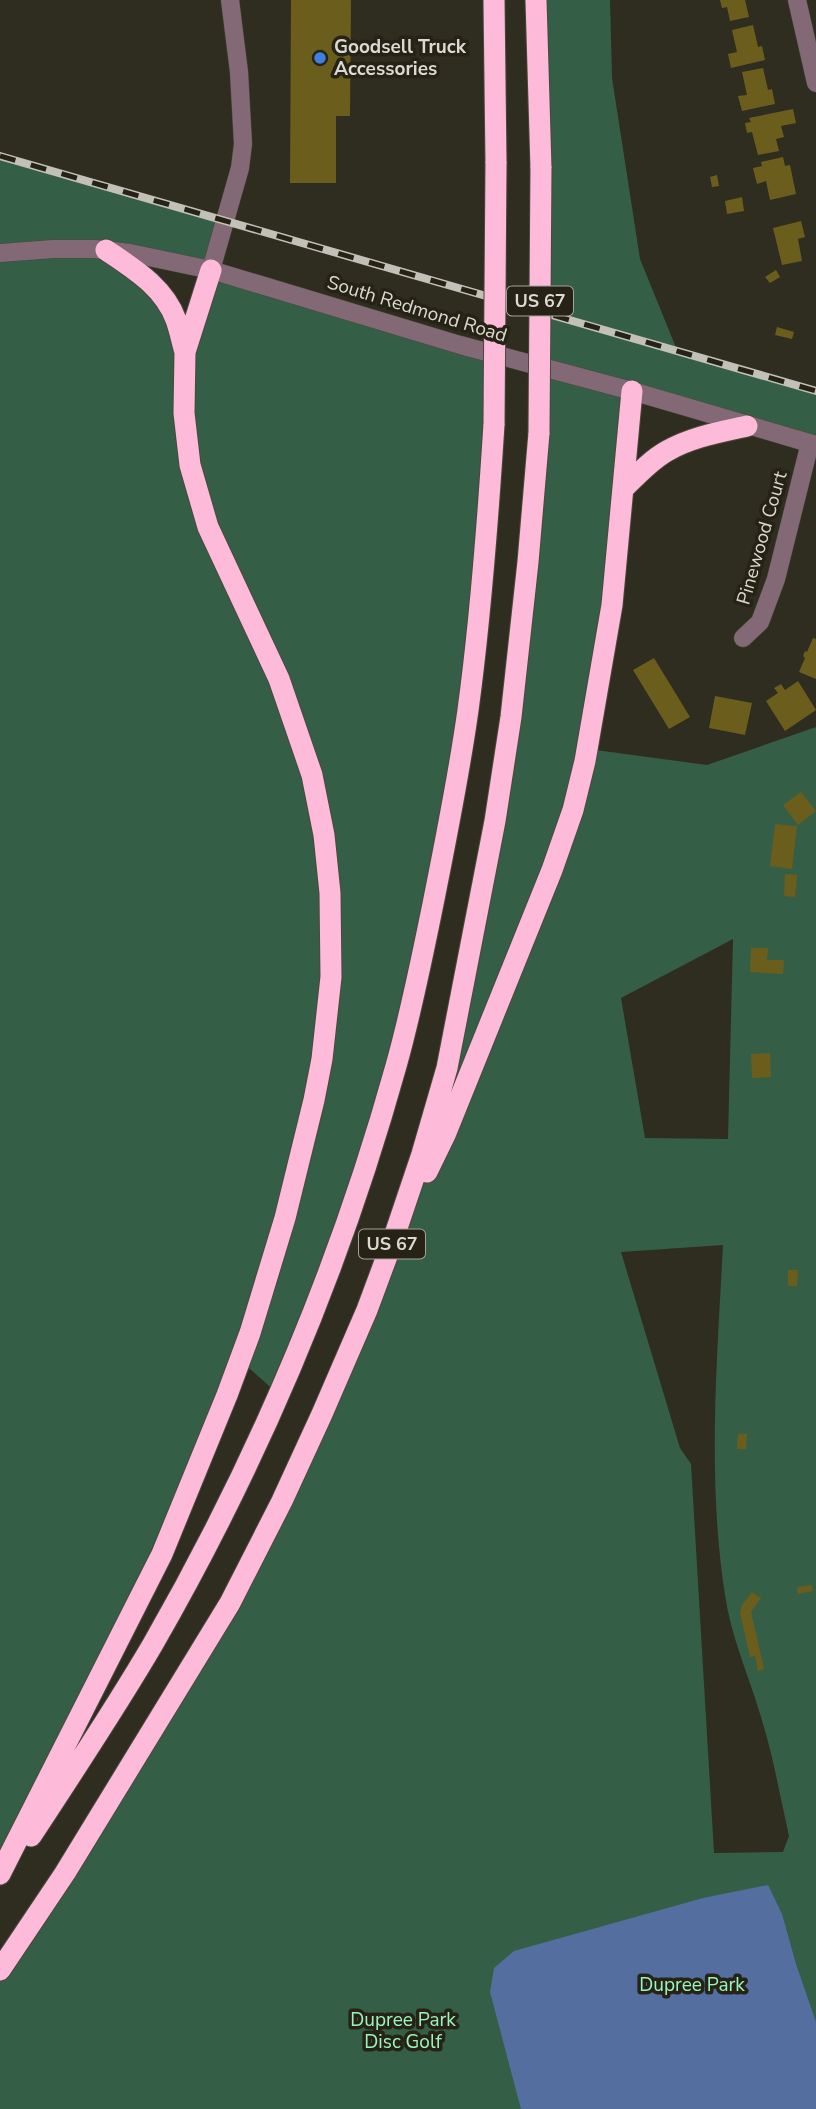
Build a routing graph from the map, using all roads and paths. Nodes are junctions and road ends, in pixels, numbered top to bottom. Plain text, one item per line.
1 (230, 0) edge
2 (494, 0) edge
3 (537, 0) edge
4 (797, 0) edge
5 (814, 60) edge
6 (816, 83) edge
7 (106, 250) junction
8 (0, 253) edge
9 (211, 270) junction
10 (185, 352) junction
11 (632, 391) junction
12 (747, 426) junction
13 (813, 444) edge
14 (624, 488) junction
15 (743, 638) dead end
16 (393, 1240) junction
17 (0, 1874) edge
18 (0, 1884) edge
19 (0, 1970) edge

1 - 9 street
2 - 18 highway, US 67, bridge
3 - 16 highway, US 67, bridge
4 - 5 street
5 - 6 street
7 - 8 street, South Redmond Road
7 - 9 street, South Redmond Road
7 - 10 highway
9 - 10 highway
9 - 11 street, South Redmond Road
10 - 17 highway
11 - 12 street, South Redmond Road
11 - 14 highway
12 - 13 street, South Redmond Road
12 - 14 highway
13 - 15 street, Pinewood Court
14 - 16 highway
16 - 19 highway, US 67

